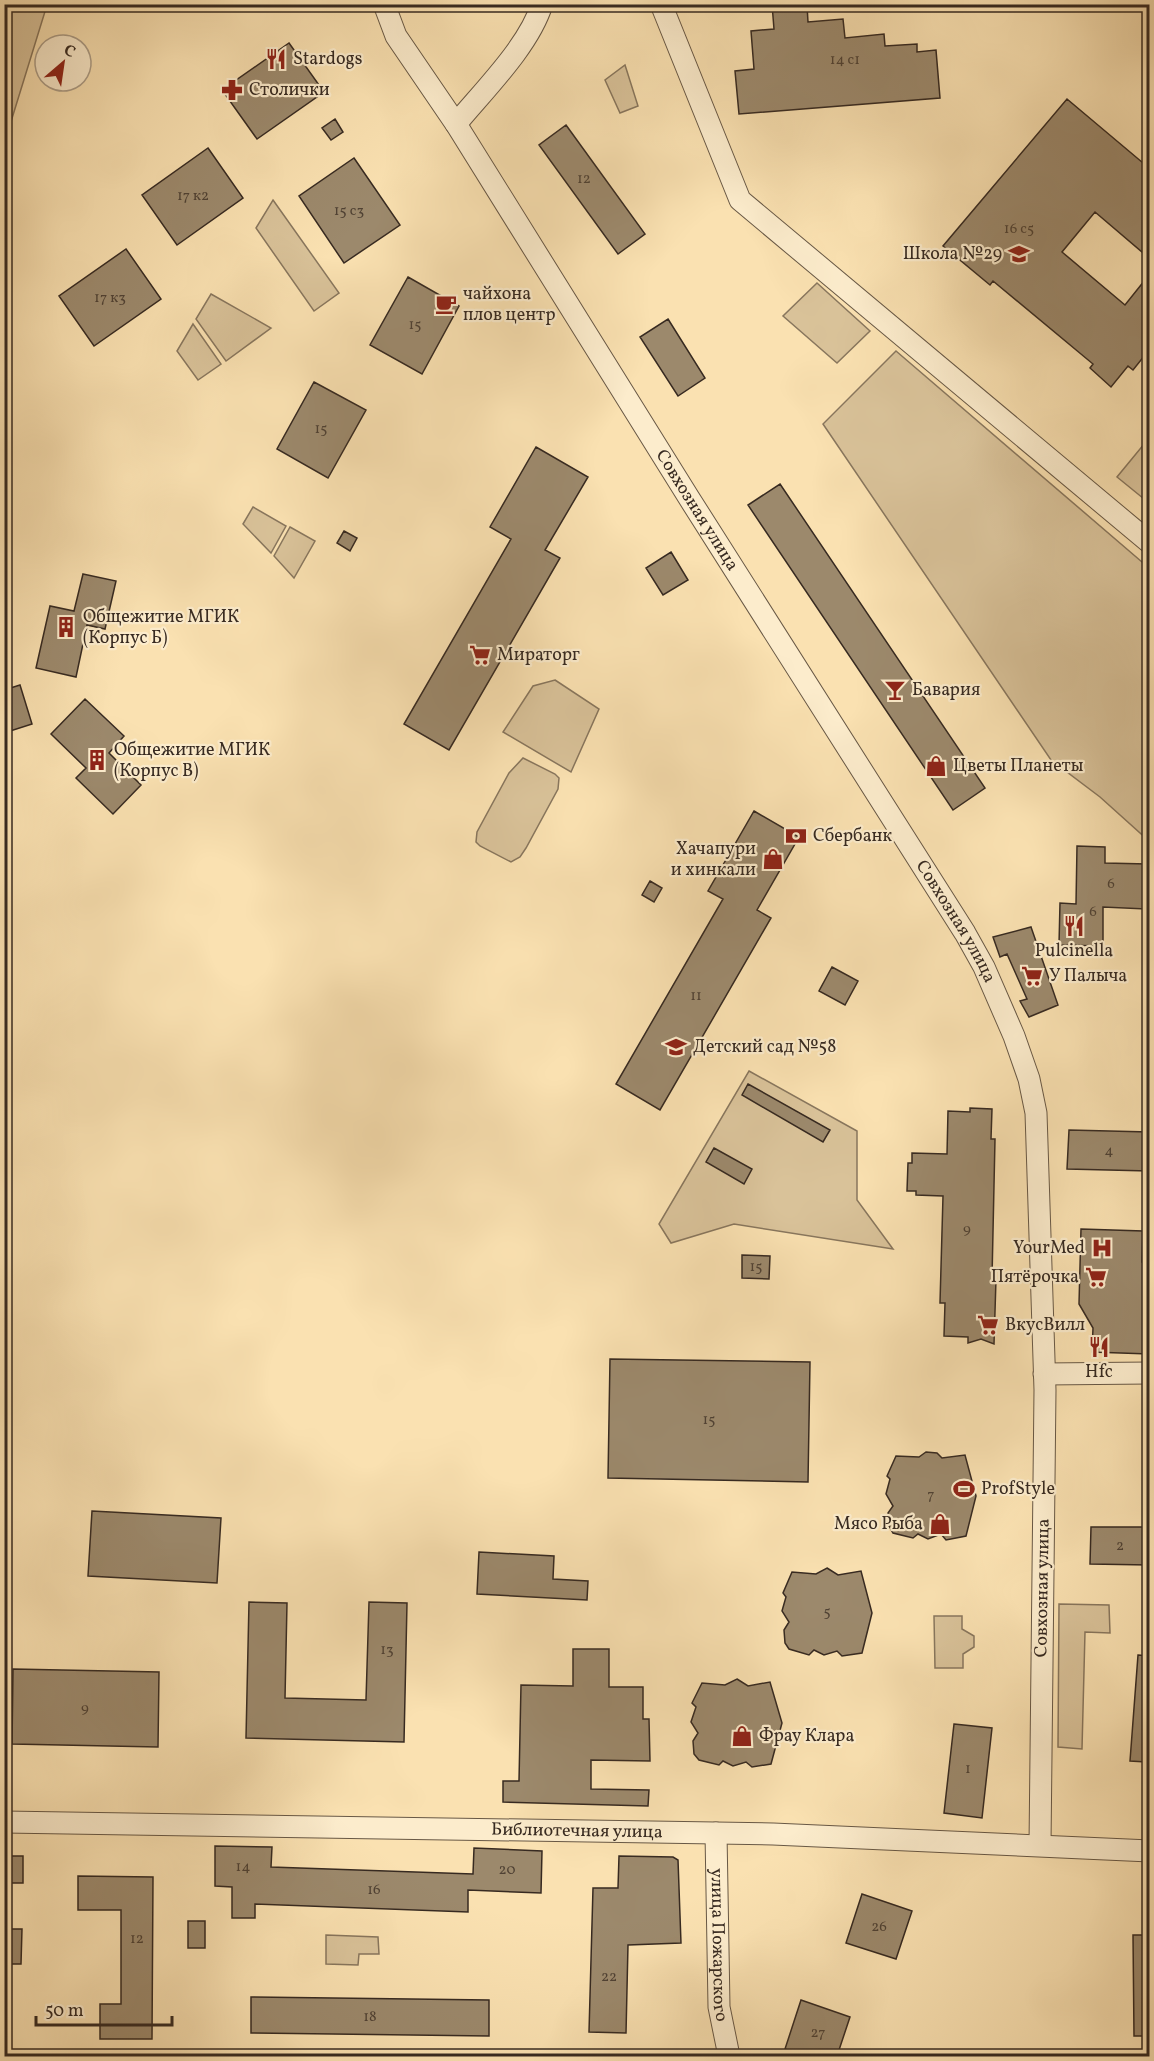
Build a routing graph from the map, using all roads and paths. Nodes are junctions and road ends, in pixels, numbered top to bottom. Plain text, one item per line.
1 (384, 4) edge
2 (542, 4) edge
3 (661, 4) edge
4 (456, 124) junction
5 (1149, 543) edge
6 (1149, 1372) edge
7 (1044, 1374) junction
8 (4, 1822) edge
9 (716, 1833) junction
10 (1040, 1845) junction
11 (1149, 1851) edge
12 (729, 2056) edge

1 - 4 street, Совхозная улица
2 - 4 street
3 - 5 street
4 - 7 street, Совхозная улица
6 - 7 street
7 - 10 street, Совхозная улица
8 - 9 street, Библиотечная улица
9 - 10 street, Библиотечная улица
9 - 12 street, улица Пожарского
10 - 11 street, Библиотечная улица

